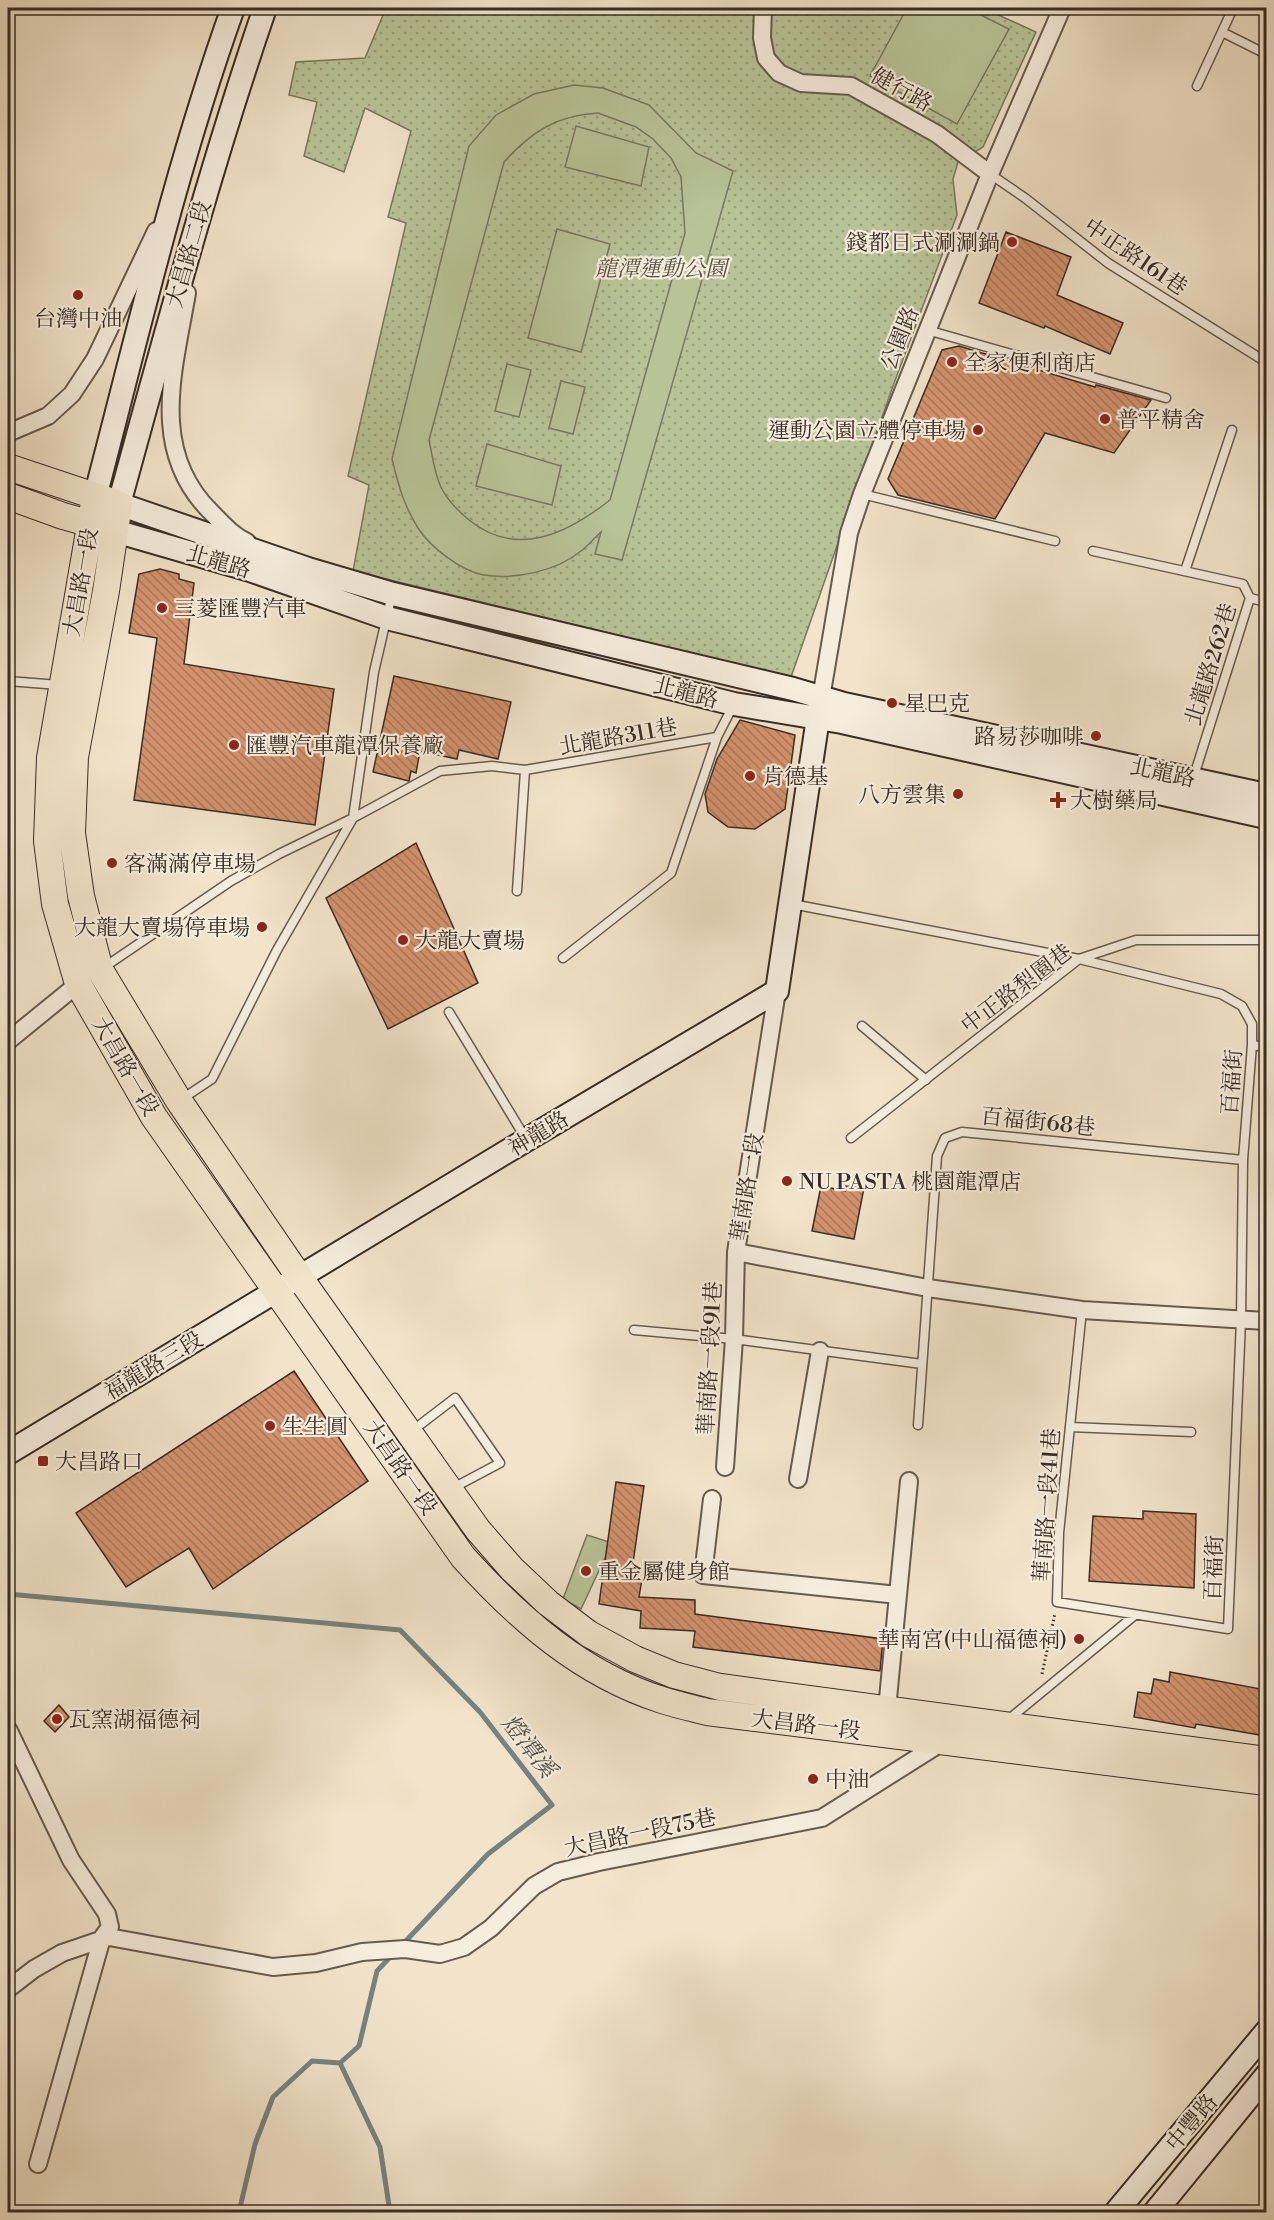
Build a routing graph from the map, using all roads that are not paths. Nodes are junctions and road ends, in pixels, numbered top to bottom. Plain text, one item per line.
1 (233, 8) edge
2 (265, 8) edge
3 (763, 8) edge
4 (1062, 8) edge
5 (1233, 8) edge
6 (1222, 32) junction
7 (1266, 54) edge
8 (1197, 86) dead end
9 (990, 174) junction
10 (173, 195) junction
11 (200, 209) junction
12 (927, 330) junction
13 (1266, 362) edge
14 (1166, 398) dead end
15 (1232, 430) dead end
16 (8, 433) edge
17 (8, 466) edge
18 (862, 494) junction
19 (8, 496) edge
20 (107, 500) junction
21 (90, 524) junction
22 (115, 531) junction
23 (1055, 541) dead end
24 (1093, 550) dead end
25 (308, 569) junction
26 (1185, 571) junction
27 (393, 594) junction
28 (1250, 598) junction
29 (1266, 602) edge
30 (387, 618) junction
31 (8, 681) edge
32 (63, 686) junction
33 (734, 704) junction
34 (819, 709) junction
35 (717, 737) junction
36 (525, 770) junction
37 (1193, 778) junction
38 (1266, 795) edge
39 (1187, 800) junction
40 (1266, 817) edge
41 (352, 818) junction
42 (517, 891) dead end
43 (789, 903) junction
44 (1266, 940) edge
45 (563, 958) dead end
46 (1079, 959) junction
47 (89, 977) junction
48 (777, 991) junction
49 (449, 1012) dead end
50 (862, 1026) dead end
51 (8, 1041) edge
52 (1252, 1045) junction
53 (1266, 1047) edge
54 (926, 1080) junction
55 (179, 1101) junction
56 (852, 1138) dead end
57 (526, 1140) junction
58 (1243, 1160) junction
59 (736, 1252) junction
60 (300, 1278) junction
61 (928, 1288) junction
62 (277, 1290) junction
63 (1082, 1310) junction
64 (1241, 1320) junction
65 (1266, 1321) edge
66 (634, 1330) dead end
67 (734, 1339) junction
68 (820, 1351) junction
69 (922, 1364) junction
70 (918, 1425) dead end
71 (1070, 1427) junction
72 (1191, 1432) dead end
73 (410, 1433) junction
74 (8, 1453) edge
75 (726, 1467) dead end
76 (798, 1479) dead end
77 (909, 1480) dead end
78 (450, 1489) junction
79 (712, 1499) dead end
80 (898, 1594) junction
81 (1135, 1615) junction
82 (1228, 1629) joint
83 (887, 1709) junction
84 (8, 1729) edge
85 (992, 1735) junction
86 (944, 1741) junction
87 (1266, 1760) edge
88 (1266, 1782) edge
89 (102, 1938) junction
90 (8, 1989) edge
91 (1266, 2032) edge
92 (1266, 2076) edge
93 (38, 2164) dead end
94 (1116, 2212) edge
95 (1155, 2212) edge

1 - 10 main road, 大昌路二段
2 - 11 main road, 大昌路二段
3 - 9 street, 健行路
4 - 9 street, 公園路
5 - 6 lane
6 - 7 lane
6 - 8 lane
9 - 12 street, 公園路
9 - 13 lane, 中正路161巷
10 - 16 street
10 - 20 main road, 大昌路二段
11 - 20 main road, 大昌路二段
11 - 25 street
12 - 14 lane
12 - 18 street, 公園路
15 - 26 lane
17 - 20 main road
18 - 23 lane
18 - 34 street, 公園路
19 - 21 main road
20 - 21 main road, 大昌路一段
20 - 22 main road, 大昌路一段
20 - 25 main road, 北龍路
21 - 22 main road
21 - 32 main road, 大昌路一段
22 - 30 main road, 北龍路
22 - 47 main road, 大昌路一段
24 - 26 lane, 北龍路262巷
25 - 27 main road, 北龍路
26 - 28 lane, 北龍路262巷
27 - 30 lane
27 - 34 main road, 北龍路
28 - 29 lane
28 - 37 lane, 北龍路262巷
30 - 33 main road, 北龍路
30 - 41 lane
31 - 32 lane
32 - 47 main road, 大昌路一段
33 - 34 main road, 北龍路
33 - 35 lane
34 - 37 main road, 北龍路
34 - 39 main road, 北龍路
34 - 43 main road, 華南路一段
35 - 36 lane, 北龍路311巷
35 - 45 lane
36 - 41 lane, 北龍路311巷
36 - 42 lane
37 - 38 main road, 北龍路
37 - 39 lane, 北龍路262巷
39 - 40 main road, 北龍路
41 - 47 lane, 北龍路311巷
41 - 55 lane
43 - 46 lane, 百福街
43 - 48 main road, 華南路一段
44 - 46 lane, 中正路梨園巷
46 - 52 lane, 百福街
46 - 54 lane, 中正路梨園巷
47 - 51 street
47 - 55 main road, 大昌路一段
47 - 62 main road, 大昌路一段
48 - 57 main road, 神龍路
48 - 59 street, 華南路一段
49 - 57 lane
50 - 54 lane
52 - 53 lane
52 - 58 lane, 百福街
54 - 56 lane, 中正路梨園巷
55 - 60 main road, 大昌路一段
57 - 60 main road, 神龍路
58 - 61 lane, 百福街68巷
58 - 64 lane, 百福街
59 - 61 street, 華南路一段
59 - 67 street, 華南路一段91巷
60 - 62 main road, 福龍路三段
60 - 73 main road, 大昌路一段
61 - 63 street, 華南路一段
61 - 69 lane, 百福街68巷
62 - 74 main road, 福龍路三段
62 - 86 main road, 大昌路一段
63 - 64 street, 華南路一段
63 - 71 lane, 華南路一段41巷
64 - 65 street, 華南路一段
64 - 82 lane, 百福街
66 - 67 lane
67 - 68 lane
67 - 75 street, 華南路一段91巷
68 - 69 lane
68 - 76 street
69 - 70 lane, 百福街68巷
71 - 72 lane
71 - 81 lane, 華南路一段41巷
73 - 78 main road, 大昌路一段
73 - 78 lane
77 - 80 street
78 - 83 main road, 大昌路一段
79 - 80 street
80 - 83 street
81 - 82 lane, 華南路一段41巷
81 - 85 lane
83 - 85 main road, 大昌路一段
84 - 89 street
85 - 86 main road, 大昌路一段
85 - 87 main road, 大昌路一段
85 - 88 main road, 大昌路一段
86 - 89 street, 大昌路一段75巷
89 - 90 street, 大昌路一段75巷
89 - 93 street
91 - 94 main road, 中豐路
92 - 95 main road, 中豐路

